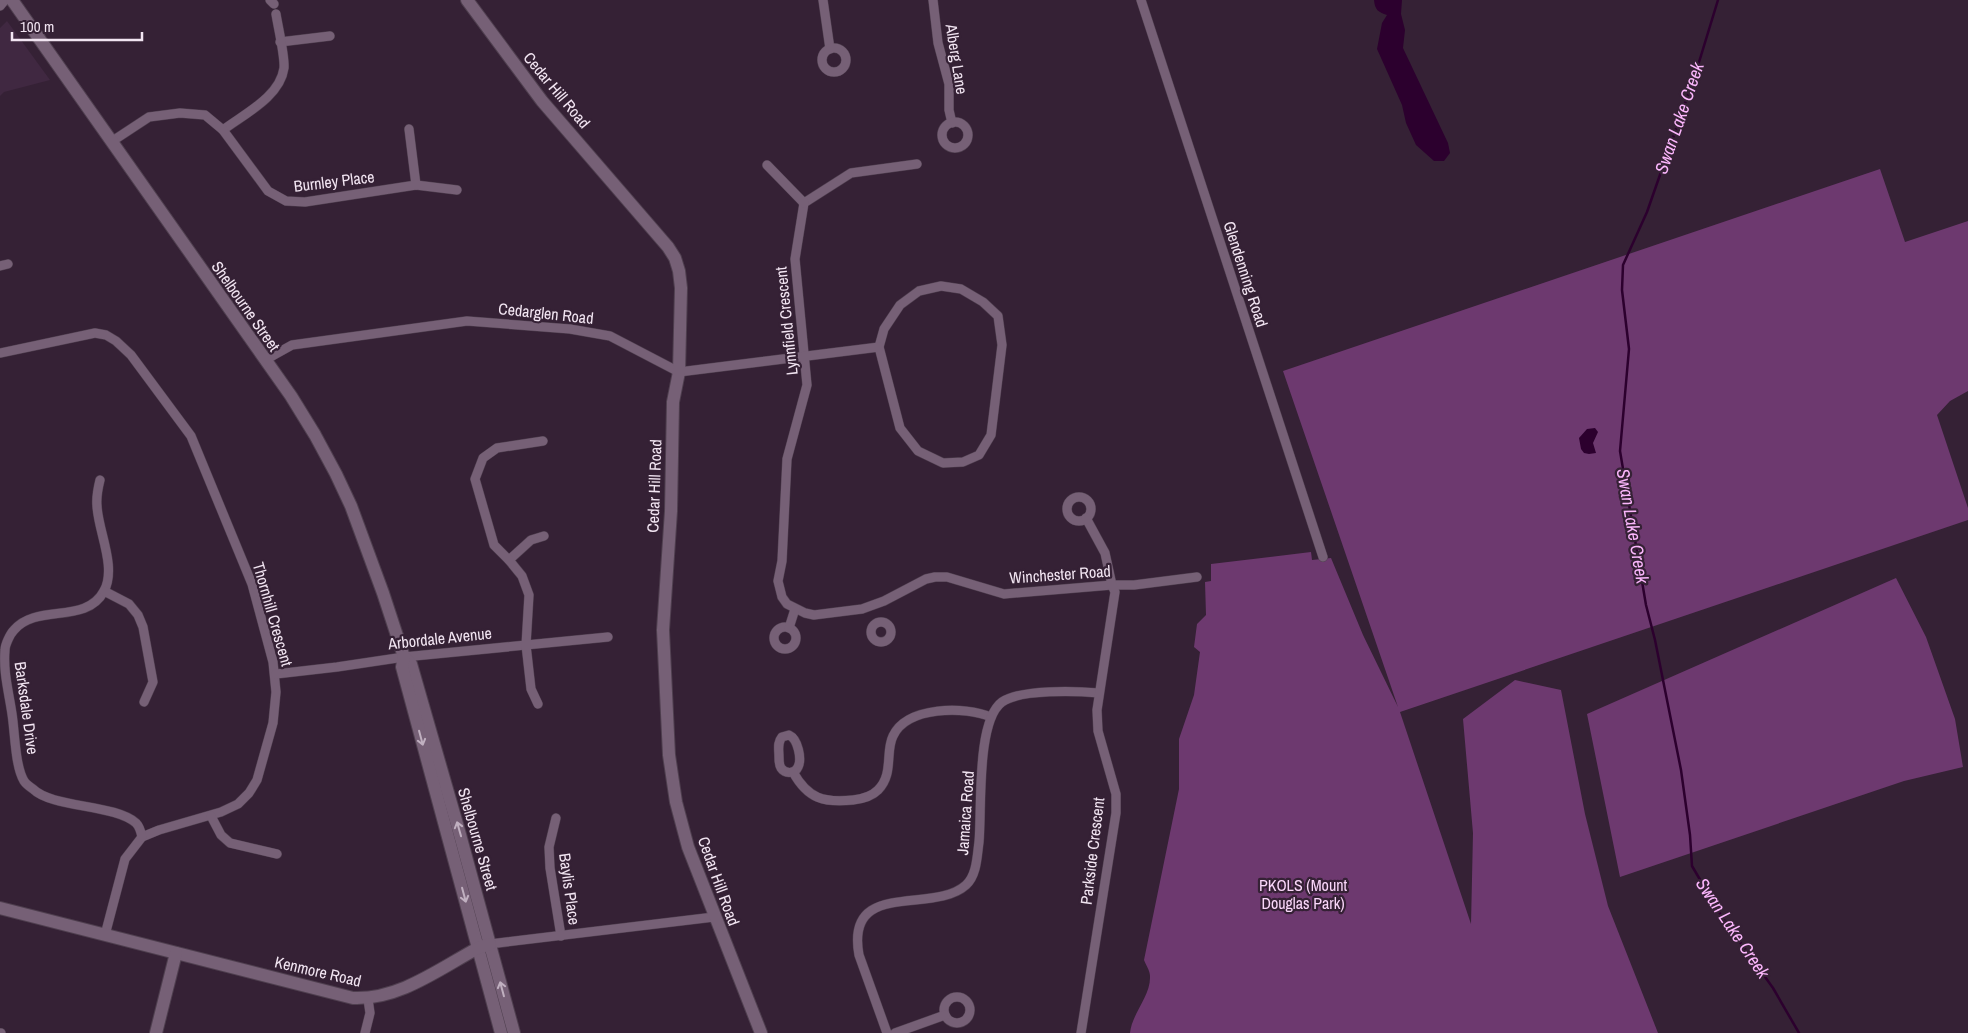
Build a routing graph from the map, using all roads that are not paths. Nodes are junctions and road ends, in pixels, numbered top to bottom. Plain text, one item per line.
1 (5, 0) edge
2 (12, 0) edge
3 (467, 0) edge
4 (823, 0) edge
5 (932, 0) edge
6 (1141, 0) edge
7 (0, 6) edge
8 (276, 14) dead end
9 (330, 36) dead end
10 (280, 42) junction
11 (830, 48) dead end
12 (952, 123) dead end
13 (409, 129) dead end
14 (223, 130) junction
15 (111, 142) junction
16 (917, 164) dead end
17 (766, 165) dead end
18 (416, 185) junction
19 (457, 190) dead end
20 (804, 203) junction
21 (879, 347) junction
22 (0, 353) edge
23 (806, 355) junction
24 (265, 360) junction
25 (679, 372) junction
26 (543, 441) dead end
27 (100, 480) dead end
28 (1086, 518) dead end
29 (544, 536) dead end
30 (1323, 557) dead end
31 (509, 560) junction
32 (1198, 577) dead end
33 (1112, 585) junction
34 (104, 591) junction
35 (872, 605) junction
36 (795, 608) junction
37 (878, 622) dead end
38 (789, 628) dead end
39 (608, 637) dead end
40 (526, 645) junction
41 (404, 657) junction
42 (276, 674) junction
43 (1099, 694) junction
44 (144, 702) dead end
45 (538, 704) dead end
46 (990, 717) junction
47 (793, 772) dead end
48 (211, 816) junction
49 (556, 818) dead end
50 (142, 837) junction
51 (277, 854) dead end
52 (0, 908) edge
53 (714, 918) junction
54 (105, 935) junction
55 (561, 936) junction
56 (484, 946) junction
57 (176, 953) junction
58 (368, 999) junction
59 (945, 1015) dead end
60 (156, 1033) edge
61 (365, 1033) edge
62 (501, 1033) edge
63 (514, 1033) edge
64 (761, 1033) edge
65 (887, 1033) edge
66 (895, 1033) edge
67 (1081, 1033) edge

1 - 7 street
2 - 15 street, Shelbourne Street
3 - 25 street, Cedar Hill Road
4 - 11 street
5 - 12 street, Alberg Lane
6 - 30 street, Glendenning Road
8 - 10 street
9 - 10 street
10 - 14 street
13 - 18 street
14 - 15 street, Burnley Place
14 - 18 street, Burnley Place
15 - 24 street, Shelbourne Street
16 - 20 street
17 - 20 street
18 - 19 street, Burnley Place
20 - 23 street, Lynnfield Crescent
21 - 21 street
21 - 23 street
22 - 42 street, Thornhill Crescent
23 - 25 street
23 - 36 street, Lynnfield Crescent
24 - 25 street, Cedarglen Road
24 - 41 street, Shelbourne Street
25 - 53 street, Cedar Hill Road
26 - 31 street
27 - 34 street
28 - 33 street, Parkside Crescent
29 - 31 street
31 - 40 street
32 - 33 street, Winchester Road
33 - 35 street, Winchester Road
33 - 43 street, Parkside Crescent
34 - 44 street
34 - 50 street, Barksdale Drive
35 - 36 street, Winchester Road
35 - 37 street
36 - 38 street
39 - 40 street, Arbordale Avenue
40 - 41 street, Arbordale Avenue
40 - 45 street
41 - 42 street, Arbordale Avenue
41 - 56 street, Shelbourne Street
42 - 48 street, Thornhill Crescent
43 - 46 street
43 - 67 street, Parkside Crescent
46 - 47 street
46 - 65 street, Jamaica Road
48 - 50 street, Thornhill Crescent
48 - 51 street
49 - 55 street, Baylis Place
50 - 54 street
52 - 54 street, Kenmore Road
53 - 55 street, Kenmore Road
53 - 64 street, Cedar Hill Road
54 - 57 street, Kenmore Road
55 - 56 street, Kenmore Road
56 - 58 street, Kenmore Road
56 - 62 street, Shelbourne Street
63 -> 56 street, Shelbourne Street
57 - 58 street, Kenmore Road
57 - 60 street
58 - 61 street
59 - 66 street

